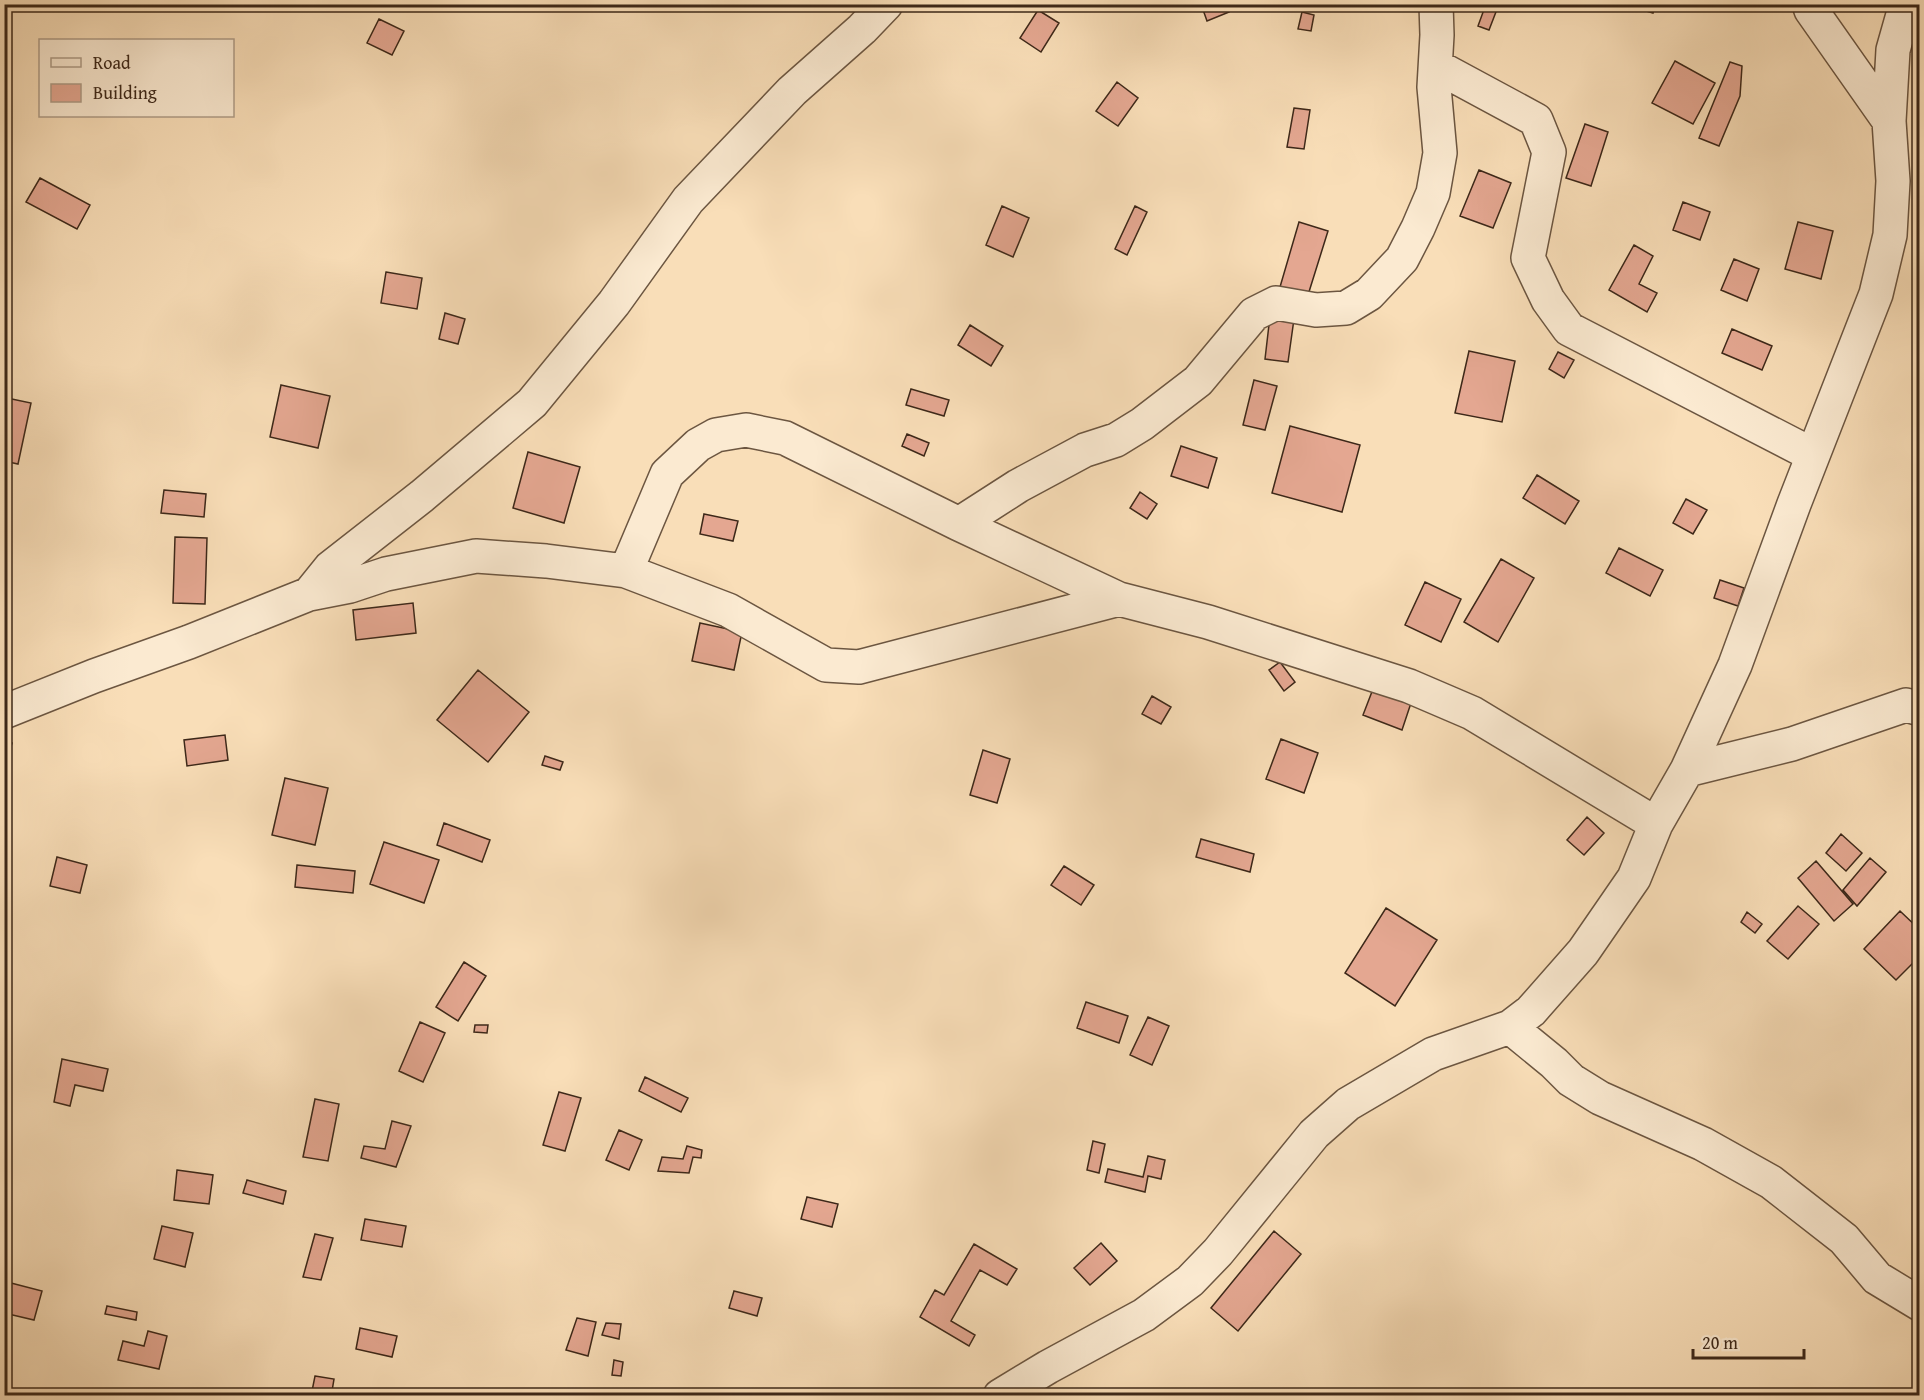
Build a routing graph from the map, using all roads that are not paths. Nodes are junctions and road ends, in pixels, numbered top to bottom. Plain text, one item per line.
1 (886, 4) edge
2 (1436, 4) edge
3 (1809, 4) edge
4 (1906, 4) edge
5 (1436, 66) junction
6 (1889, 121) junction
7 (1813, 455) junction
8 (958, 524) junction
9 (626, 571) junction
10 (309, 594) junction
11 (1119, 599) junction
12 (1915, 704) edge
13 (4, 712) edge
14 (1687, 770) junction
15 (1656, 824) junction
16 (1510, 1027) junction
17 (1920, 1304) edge
18 (1000, 1395) edge

1 - 10 street
2 - 5 street
3 - 6 street
4 - 6 street
5 - 7 street
5 - 8 street
6 - 7 street
7 - 14 street
8 - 9 street
8 - 11 street
9 - 10 street
9 - 11 street
10 - 13 street
11 - 15 street
12 - 14 street
14 - 15 street
15 - 16 street
16 - 17 street
16 - 18 street

